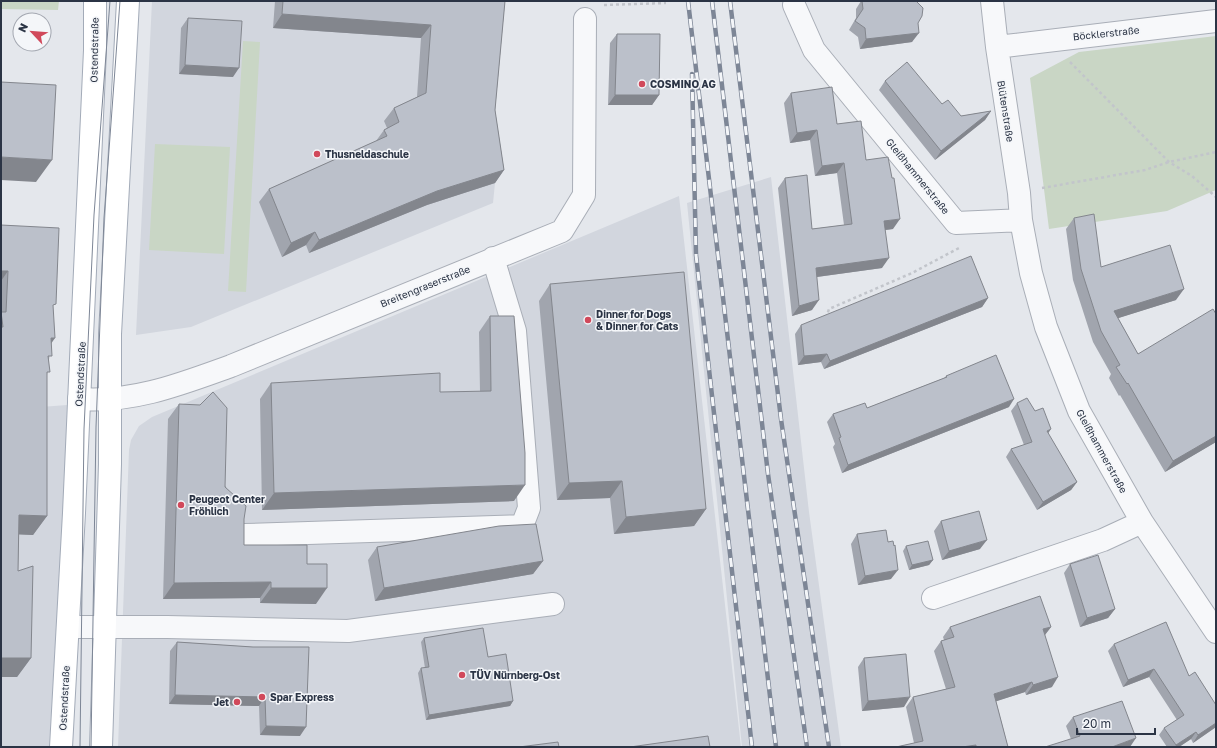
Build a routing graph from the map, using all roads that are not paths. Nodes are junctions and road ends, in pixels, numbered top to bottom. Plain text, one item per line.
1 (95, 1) edge
2 (128, 1) edge
3 (992, 1) edge
4 (794, 5) dead end
5 (585, 19) dead end
6 (1216, 21) edge
7 (997, 47) junction
8 (1021, 220) junction
9 (493, 258) junction
10 (79, 398) junction
11 (111, 398) junction
12 (1142, 522) junction
13 (245, 535) edge
14 (933, 598) dead end
15 (553, 604) dead end
16 (68, 627) junction
17 (105, 627) junction
18 (1216, 632) edge
19 (61, 747) edge
20 (101, 747) edge

1 - 10 main road, Ostendstraße
2 - 11 main road
3 - 7 street, Blütenstraße
4 - 8 street, Gleißhammerstraße
5 - 9 street, Breitengraserstraße
6 - 7 street, Böcklerstraße
7 - 8 street, Blütenstraße
8 - 12 street, Gleißhammerstraße
9 - 11 street, Breitengraserstraße
9 - 13 street
10 - 11 street, Breitengraserstraße
10 - 16 main road, Ostendstraße
11 - 17 main road
12 - 14 street
12 - 18 street, Gleißhammerstraße
15 - 17 street
16 - 17 street
16 - 19 main road, Ostendstraße
17 - 20 main road

